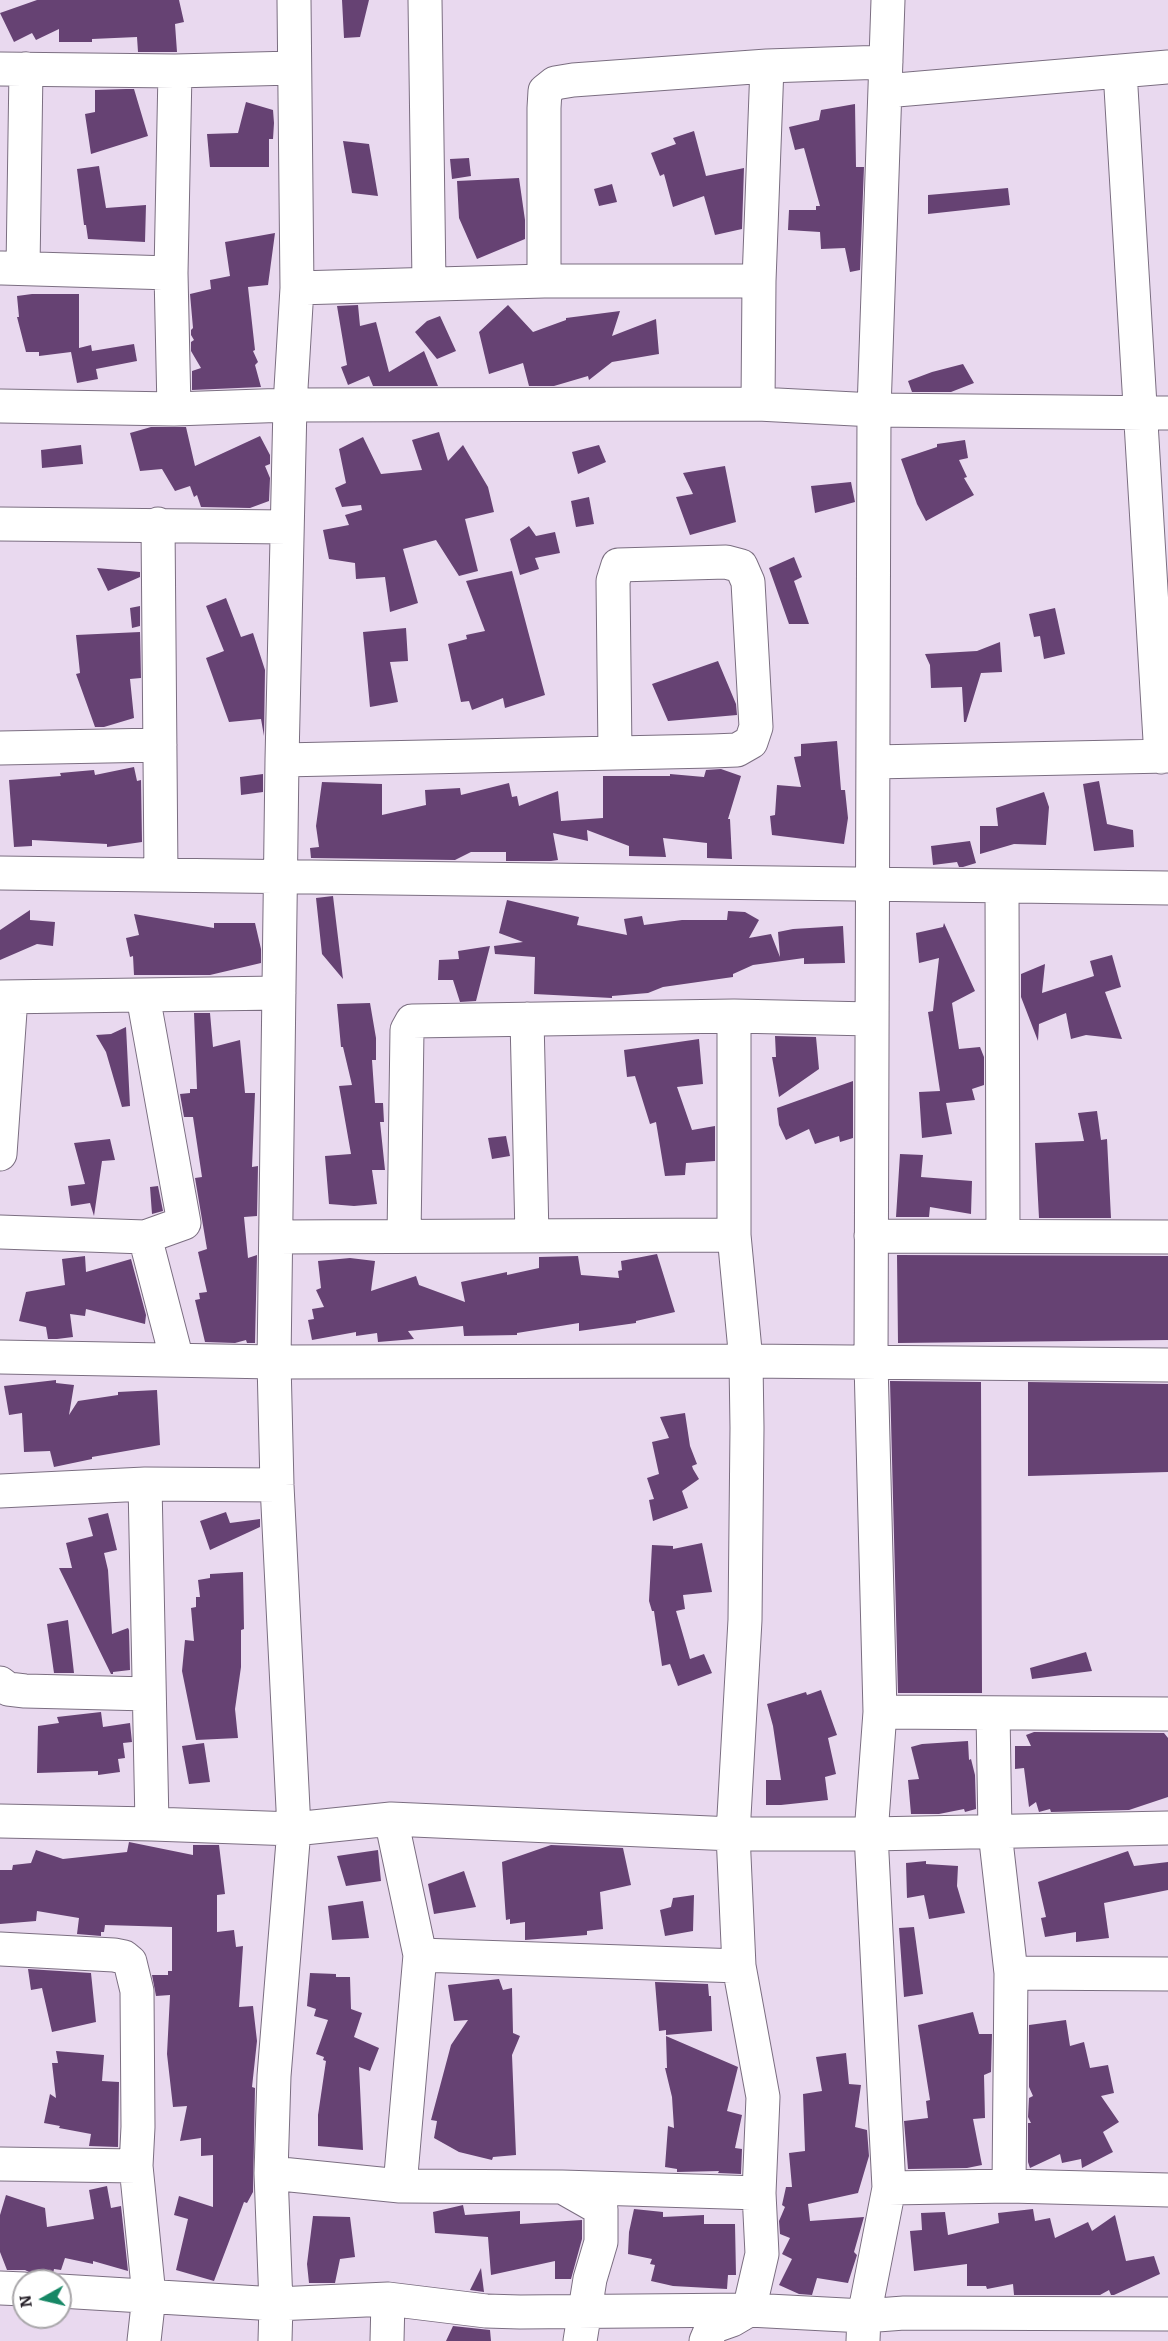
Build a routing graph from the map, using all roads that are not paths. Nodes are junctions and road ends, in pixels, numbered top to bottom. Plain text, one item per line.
1 (294, 0) edge
2 (425, 0) edge
3 (888, 0) edge
4 (767, 66) junction
5 (1168, 67) edge
6 (294, 68) junction
7 (13, 69) edge
8 (175, 71) junction
9 (1120, 71) junction
10 (886, 76) junction
11 (11, 268) edge
12 (171, 273) junction
13 (544, 281) junction
14 (759, 281) junction
15 (429, 284) junction
16 (297, 288) junction
17 (758, 404) junction
18 (290, 405) junction
19 (0, 406) edge
20 (174, 409) junction
21 (874, 410) junction
22 (1154, 412) edge
23 (0, 524) edge
24 (158, 524) junction
25 (288, 527) junction
26 (160, 745) junction
27 (0, 748) edge
28 (615, 753) junction
29 (1164, 757) edge
30 (282, 760) junction
31 (873, 762) junction
32 (0, 873) edge
33 (162, 875) junction
34 (280, 876) junction
35 (872, 884) junction
36 (1002, 886) junction
37 (1168, 888) edge
38 (279, 993) junction
39 (143, 996) junction
40 (5, 997) edge
41 (734, 1016) junction
42 (527, 1019) junction
43 (871, 1019) junction
44 (0, 1154) edge
45 (0, 1232) edge
46 (734, 1235) junction
47 (404, 1236) junction
48 (532, 1236) junction
49 (871, 1236) junction
50 (1003, 1236) junction
51 (145, 1237) junction
52 (276, 1237) junction
53 (1168, 1237) edge
54 (0, 1357) edge
55 (177, 1360) junction
56 (746, 1361) junction
57 (274, 1362) junction
58 (871, 1363) junction
59 (1168, 1365) edge
60 (145, 1484) junction
61 (277, 1485) junction
62 (0, 1491) edge
63 (0, 1683) edge
64 (149, 1694) junction
65 (880, 1712) junction
66 (993, 1713) junction
67 (1168, 1714) edge
68 (391, 1819) junction
69 (0, 1821) edge
70 (152, 1824) junction
71 (1168, 1828) edge
72 (294, 1829) junction
73 (995, 1832) junction
74 (733, 1834) junction
75 (872, 1834) junction
76 (0, 1948) edge
77 (420, 1955) junction
78 (739, 1966) junction
79 (1011, 1972) junction
80 (1168, 1974) edge
81 (0, 2164) edge
82 (136, 2166) junction
83 (272, 2173) junction
84 (400, 2186) junction
85 (1009, 2186) junction
86 (562, 2187) junction
87 (889, 2188) junction
88 (1168, 2190) edge
89 (759, 2193) junction
90 (72, 2292) edge
91 (150, 2296) junction
92 (388, 2299) junction
93 (276, 2304) junction
94 (749, 2310) junction
95 (1168, 2314) edge
96 (582, 2326) edge
97 (985, 2328) edge
98 (863, 2329) edge
99 (144, 2341) edge
100 (274, 2341) edge
101 (387, 2341) edge
102 (706, 2341) edge

1 - 6 street
2 - 15 street
3 - 10 street
4 - 10 street
4 - 13 street
4 - 14 street
5 - 9 street
6 - 8 street
6 - 16 street
7 - 8 street
7 - 11 street
8 - 12 street
9 - 10 street
9 - 22 street
10 - 21 street
11 - 12 street
12 - 20 street
13 - 14 street
13 - 15 street
14 - 17 street
15 - 16 street
16 - 18 street
17 - 18 street
17 - 21 street
18 - 20 street
18 - 25 street
19 - 20 street
21 - 22 street
21 - 31 street
22 - 29 street
23 - 24 street
24 - 25 street
24 - 26 street
25 - 30 street
26 - 27 street
26 - 33 street
28 - 28 street
28 - 30 street
29 - 31 street
30 - 34 street
31 - 35 street
32 - 33 street
33 - 34 street
34 - 35 street
34 - 38 street
35 - 36 street
35 - 43 street
36 - 37 street
36 - 50 street
38 - 39 street
38 - 52 street
39 - 40 street
39 - 51 street
40 - 44 street
41 - 42 street
41 - 43 street
41 - 46 street
42 - 47 street
42 - 48 street
43 - 49 street
45 - 51 street
46 - 48 street
46 - 56 street
47 - 48 street
47 - 52 street
49 - 50 street
49 - 58 street
50 - 53 street
51 - 55 street
52 - 57 street
54 - 55 street
55 - 57 street
56 - 57 street
56 - 58 street
56 - 74 street
57 - 61 street
58 - 59 street
58 - 65 street
60 - 61 street
60 - 62 street
60 - 64 street
61 - 72 street
63 - 64 street
64 - 70 street
65 - 66 street
65 - 75 street
66 - 67 street
66 - 73 street
68 - 72 street
68 - 74 street
68 - 77 street
69 - 70 street
70 - 72 street
71 - 73 street
72 - 83 street
73 - 75 street
73 - 79 street
74 - 75 street
74 - 78 street
75 - 87 street
76 - 82 street
77 - 78 street
77 - 84 street
78 - 89 street
79 - 80 street
79 - 85 street
81 - 82 street
82 - 91 street
83 - 84 street
83 - 93 street
84 - 86 street
85 - 87 street
85 - 88 street
86 - 89 street
86 - 96 street
87 - 98 street
89 - 94 street
90 - 91 street
91 - 93 street
91 - 99 street
92 - 93 street
92 - 96 street
92 - 101 street
93 - 100 street
94 - 96 street
94 - 98 street
94 - 102 street
95 - 97 street
97 - 98 street

